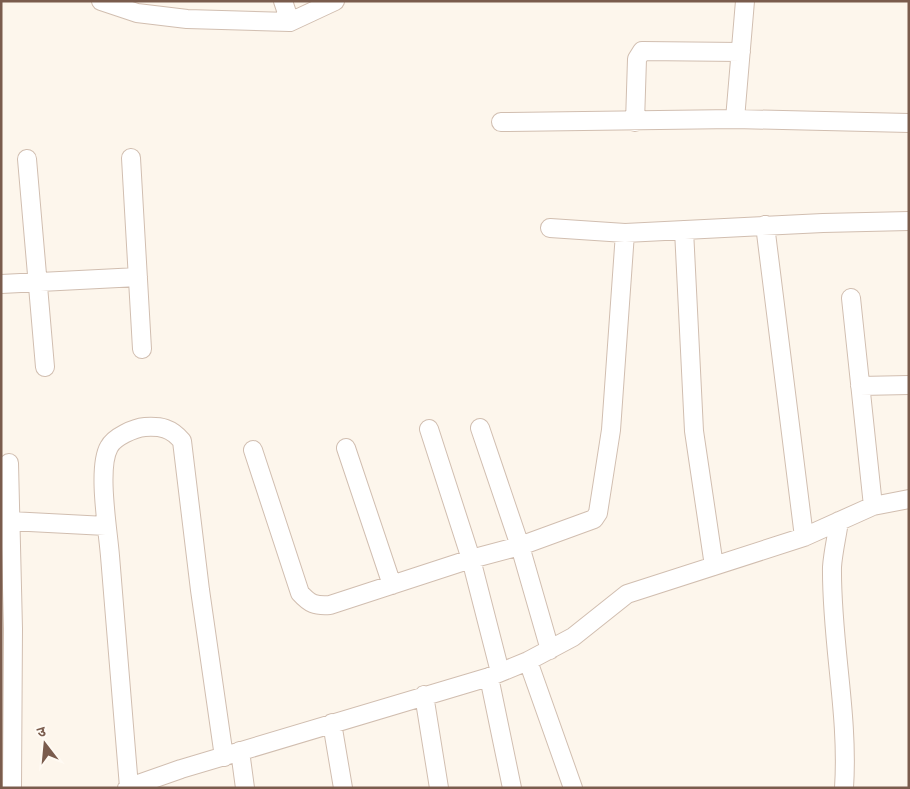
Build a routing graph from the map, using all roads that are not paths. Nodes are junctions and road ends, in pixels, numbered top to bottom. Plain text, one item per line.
1 (101, 1) edge
2 (283, 1) edge
3 (335, 1) edge
4 (744, 1) edge
5 (290, 22) junction
6 (741, 52) junction
7 (735, 119) junction
8 (500, 122) dead end
9 (635, 122) junction
10 (909, 123) edge
11 (131, 158) dead end
12 (26, 159) dead end
13 (909, 221) edge
14 (765, 225) junction
15 (550, 228) dead end
16 (684, 230) junction
17 (625, 233) junction
18 (138, 277) junction
19 (37, 282) junction
20 (1, 284) edge
21 (851, 298) dead end
22 (142, 349) dead end
23 (45, 367) dead end
24 (909, 385) edge
25 (860, 386) junction
26 (480, 428) dead end
27 (429, 429) dead end
28 (346, 448) dead end
29 (253, 450) dead end
30 (10, 463) dead end
31 (909, 499) edge
32 (873, 506) junction
33 (10, 521) junction
34 (840, 521) junction
35 (106, 526) junction
36 (804, 537) junction
37 (520, 546) junction
38 (471, 559) junction
39 (714, 566) junction
40 (392, 585) junction
41 (550, 650) junction
42 (528, 661) junction
43 (494, 674) junction
44 (424, 695) junction
45 (332, 723) junction
46 (232, 754) junction
47 (137, 786) edge
48 (12, 788) edge
49 (245, 788) edge
50 (343, 788) edge
51 (439, 788) edge
52 (512, 788) edge
53 (573, 788) edge
54 (844, 788) edge

1 - 5 street
2 - 5 street
3 - 5 street
4 - 6 street
6 - 7 street
6 - 9 street
7 - 9 street
7 - 10 street
8 - 9 street
11 - 18 street
12 - 19 street
13 - 14 street
14 - 16 street
14 - 36 street
15 - 17 street
16 - 17 street
16 - 39 street
17 - 37 street
18 - 19 street
18 - 22 street
19 - 20 street
19 - 23 street
21 - 25 street
24 - 25 street
25 - 32 street
26 - 37 street
27 - 38 street
28 - 40 street
29 - 40 street
30 - 33 street
31 - 32 street
32 - 34 street
33 - 35 street
33 - 48 street
34 - 36 street
34 - 54 street
35 - 46 street
35 - 47 street
36 - 39 street
37 - 38 street
37 - 41 street
38 - 40 street
38 - 43 street
39 - 41 street
41 - 42 street
42 - 43 street
42 - 53 street
43 - 44 street
43 - 52 street
44 - 45 street
44 - 51 street
45 - 46 street
45 - 50 street
46 - 47 street
46 - 49 street

